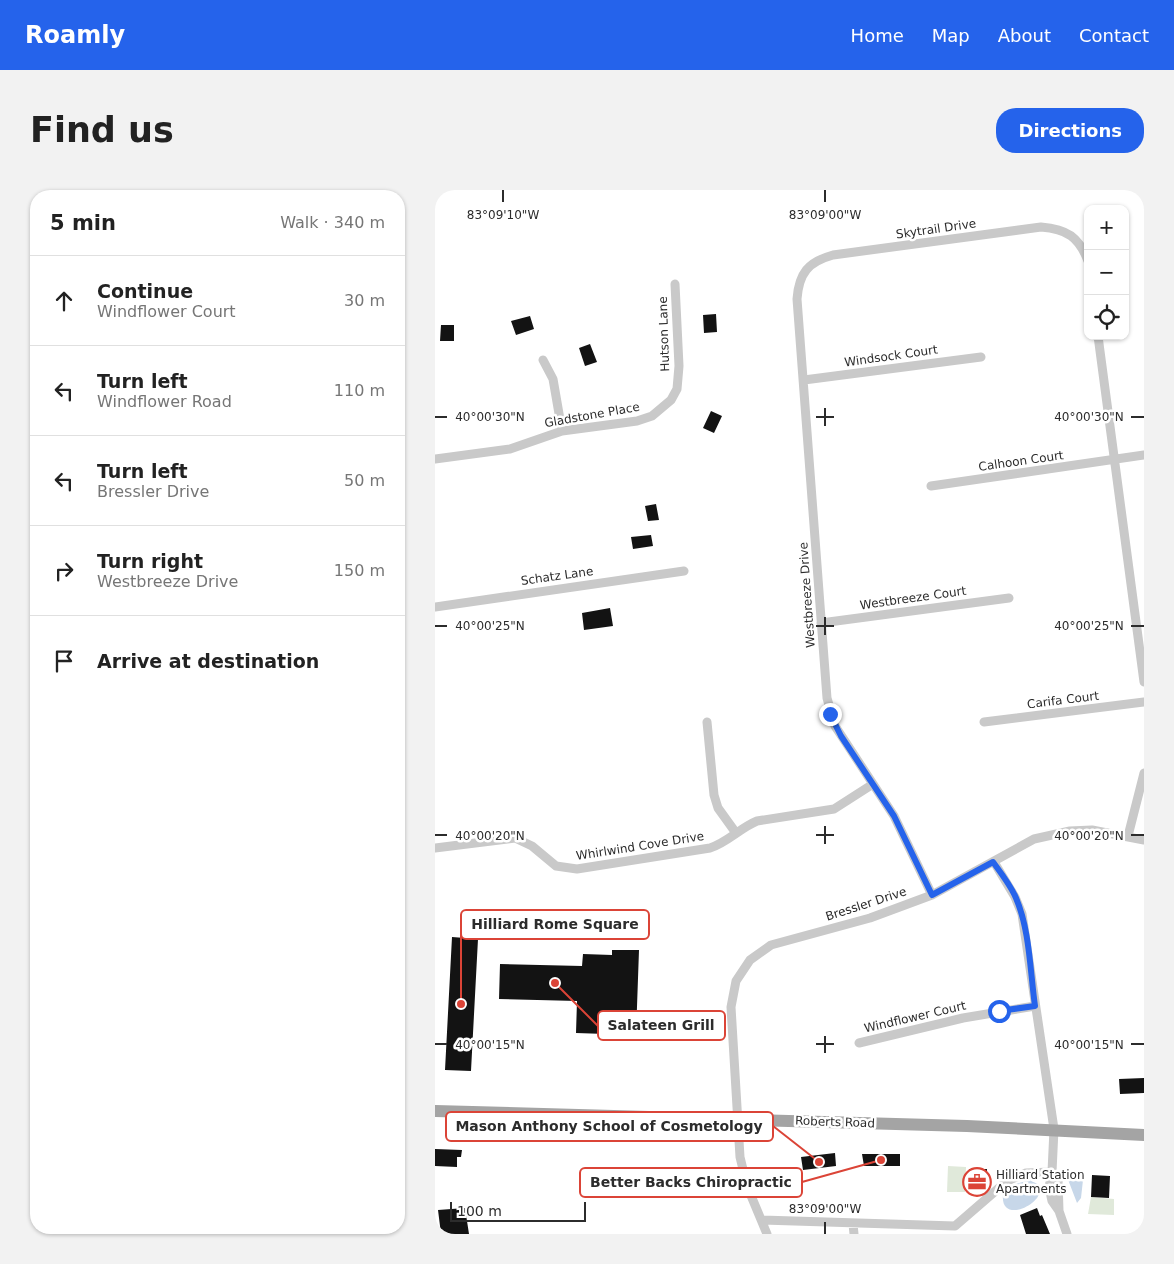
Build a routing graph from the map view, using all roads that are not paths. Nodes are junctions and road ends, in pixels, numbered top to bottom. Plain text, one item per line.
1 (1084, 251) edge
2 (806, 270) joint
3 (675, 284) dead end
4 (1099, 340) edge
5 (981, 356) dead end
6 (543, 360) dead end
7 (804, 380) junction
8 (663, 408) joint
9 (562, 431) junction
10 (1144, 455) edge
11 (435, 459) edge
12 (1115, 459) junction
13 (931, 486) dead end
14 (683, 571) dead end
15 (1009, 598) dead end
16 (435, 607) edge
17 (821, 623) junction
18 (1144, 682) edge
19 (1144, 702) edge
20 (707, 722) dead end
21 (984, 722) dead end
22 (1144, 773) edge
23 (873, 784) junction
24 (736, 833) junction
25 (1128, 836) junction
26 (1144, 840) edge
27 (435, 848) edge
28 (993, 862) junction
29 (932, 895) junction
30 (1035, 1006) junction
31 (859, 1043) dead end
32 (435, 1111) edge
33 (738, 1120) junction
34 (1054, 1129) junction
35 (1144, 1135) edge
36 (1052, 1172) junction
37 (762, 1220) junction
38 (853, 1224) junction
39 (942, 1230) edge
40 (767, 1234) edge
41 (854, 1234) edge
42 (1067, 1234) edge

1 - 2 street, Skytrail Drive
2 - 7 street, Westbreeze Drive
3 - 8 street, Hutson Lane
4 - 12 street
5 - 7 street, Windsock Court
6 - 9 street
7 - 17 street, Westbreeze Drive
8 - 9 street, Gladstone Place
9 - 11 street, Gladstone Place
10 - 12 street, Calhoon Court
12 - 13 street, Calhoon Court
12 - 18 street
14 - 16 street, Schatz Lane
15 - 17 street, Westbreeze Court
17 - 23 street, Westbreeze Drive
19 - 21 street, Carifa Court
20 - 24 street
22 - 25 street
23 - 24 street, Whirlwind Cove Drive
23 - 29 street, Westbreeze Drive
24 - 27 street, Whirlwind Cove Drive
25 - 26 street, Bressler Drive
25 - 28 street, Bressler Drive
28 - 29 street, Bressler Drive
28 - 30 street
29 - 33 street, Bressler Drive
30 - 31 street, Windflower Court
30 - 34 street
32 - 33 main road, Roberts Road
33 - 34 main road, Roberts Road
33 - 37 street, Bressler Drive
34 - 35 main road, Roberts Road
34 - 36 street
36 - 39 street
36 - 42 street
37 - 38 street
37 - 40 street, Bressler Drive
38 - 39 street
38 - 41 street

